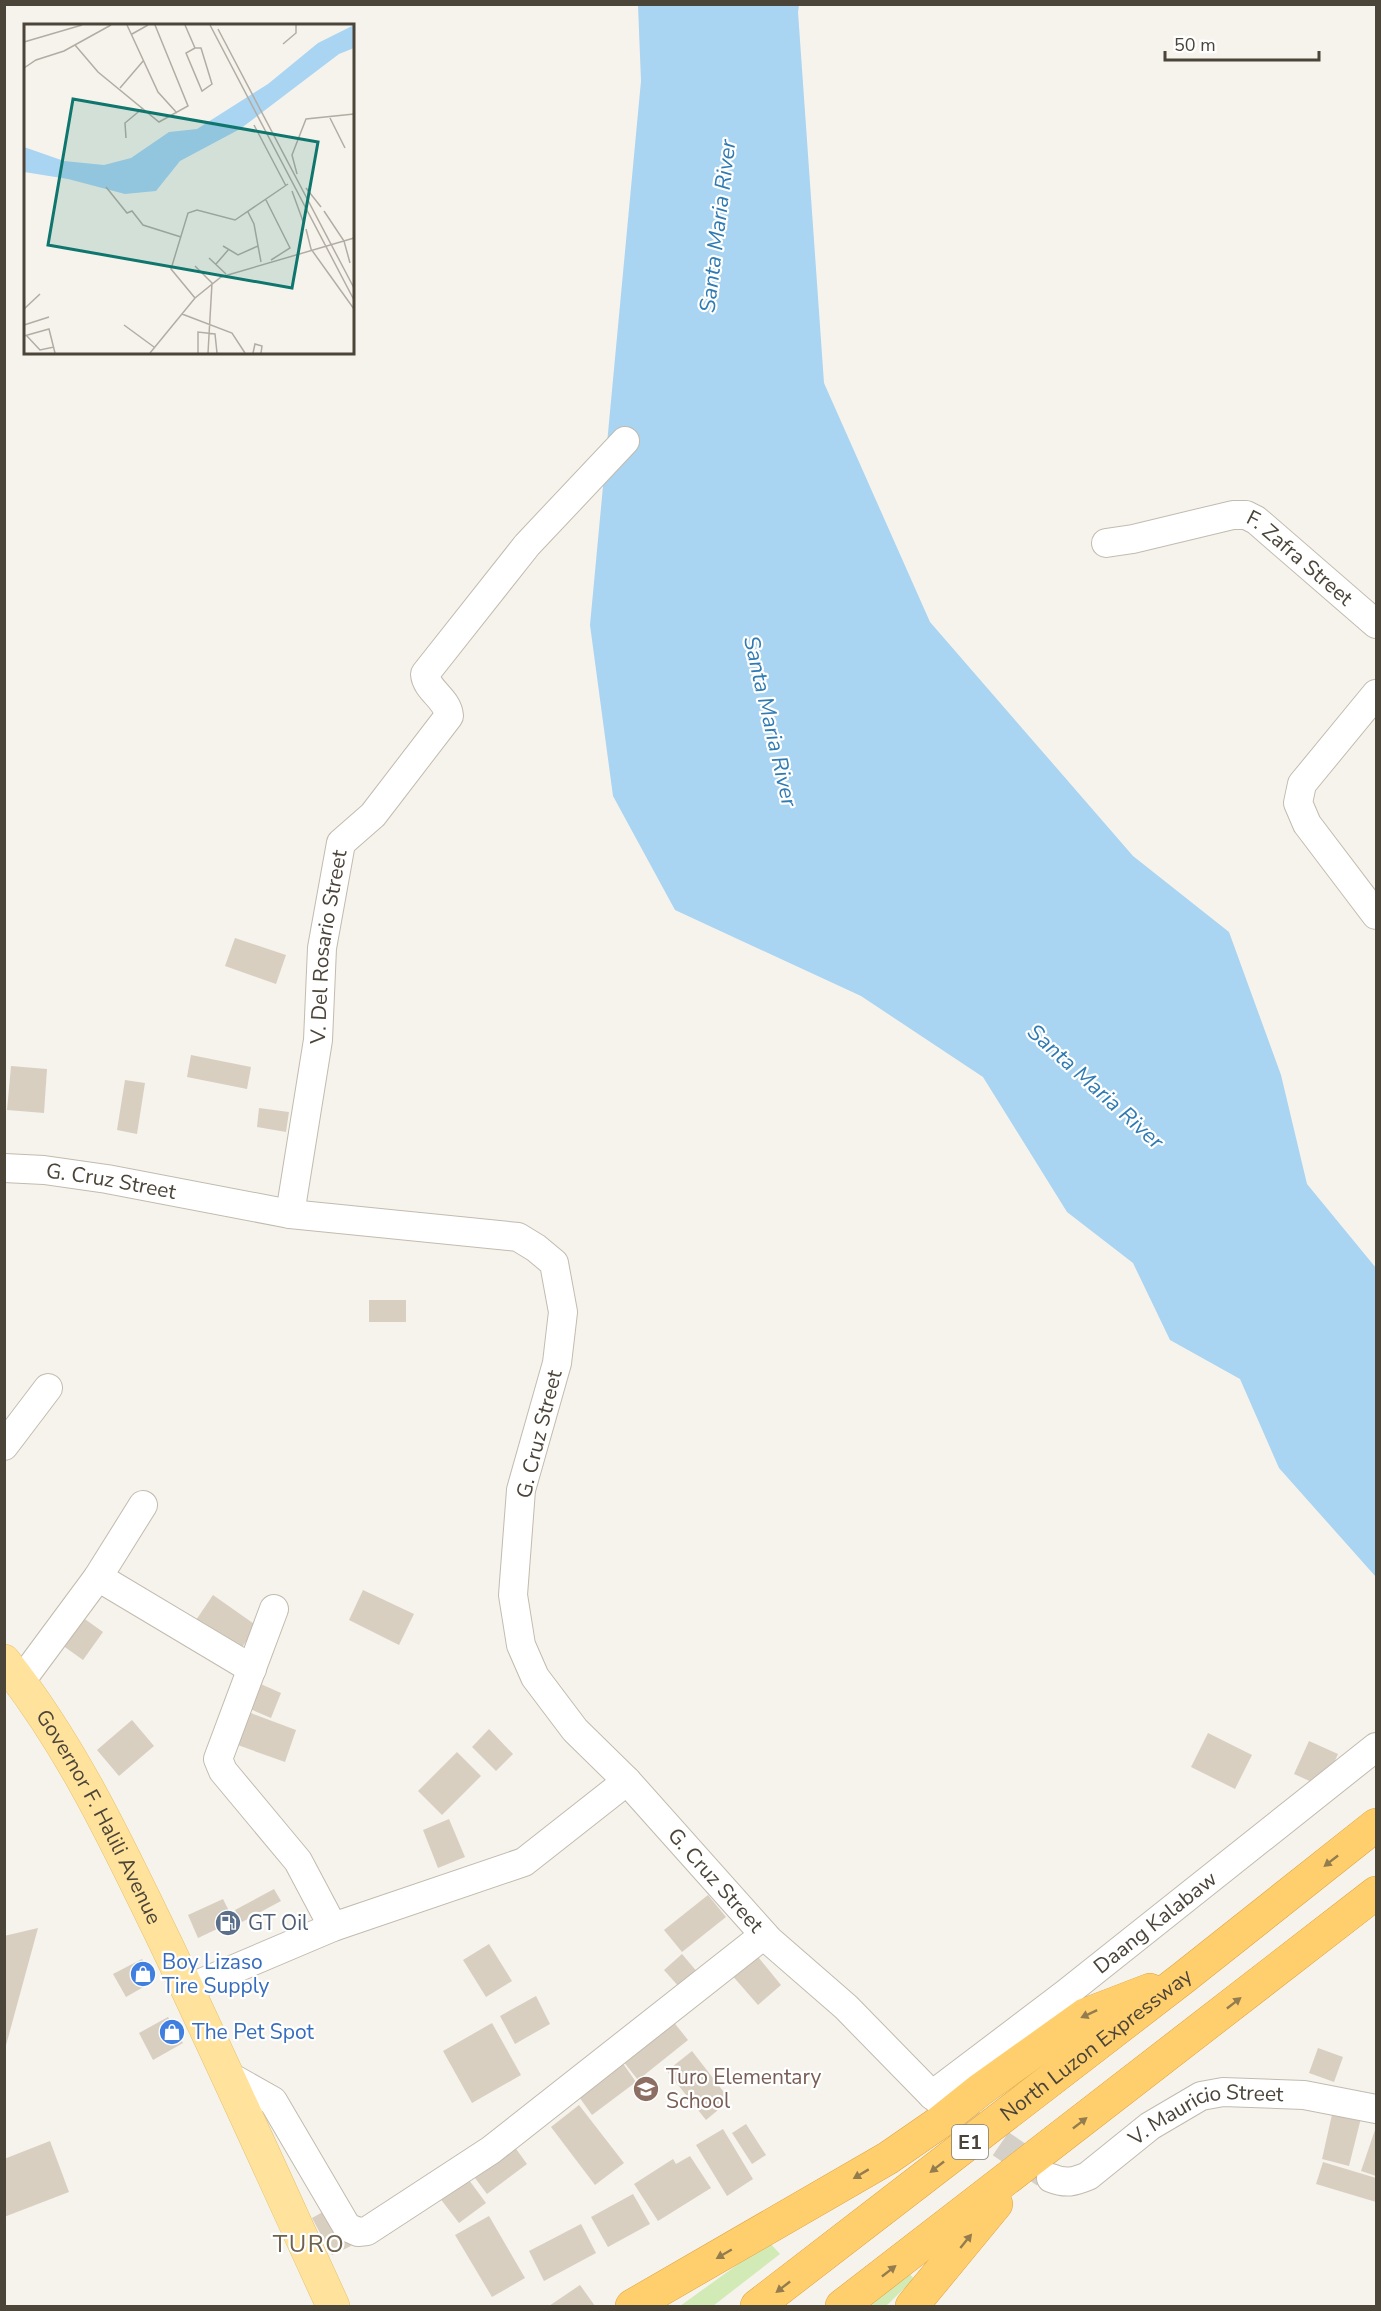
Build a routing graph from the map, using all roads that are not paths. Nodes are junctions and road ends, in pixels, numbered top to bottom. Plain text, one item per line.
1 (626, 441) dead end
2 (1106, 543) dead end
3 (1377, 624) edge
4 (1377, 694) edge
5 (1377, 915) edge
6 (4, 1168) edge
7 (290, 1214) junction
8 (48, 1388) dead end
9 (4, 1446) edge
10 (143, 1504) dead end
11 (98, 1577) junction
12 (274, 1610) dead end
13 (252, 1669) junction
14 (13, 1671) edge
15 (1377, 1747) edge
16 (627, 1781) junction
17 (1377, 1825) edge
18 (1377, 1893) edge
19 (333, 1927) junction
20 (764, 1935) junction
21 (1183, 1978) junction
22 (187, 1989) junction
23 (227, 2074) junction
24 (939, 2101) joint
25 (1377, 2109) edge
26 (1042, 2168) junction
27 (333, 2307) edge
28 (632, 2307) edge
29 (757, 2307) edge
30 (842, 2307) edge
31 (912, 2307) edge

1 - 7 street, V. Del Rosario Street
2 - 3 street, F. Zafra Street
4 - 5 street
6 - 7 street, G. Cruz Street
7 - 16 street, G. Cruz Street
8 - 9 street
10 - 11 street
11 - 13 street
11 - 14 street
12 - 13 street
13 - 19 street
14 - 22 main road, Governor F. Halili Avenue
15 - 24 street, Daang Kalabaw
16 - 19 street
16 - 20 street, G. Cruz Street
17 -> 21 highway, North Luzon Expressway / E1
26 -> 18 highway, E1
19 - 22 street
20 - 23 street
20 - 24 street, G. Cruz Street
21 -> 28 highway
21 -> 29 highway, North Luzon Expressway / E1
22 - 23 main road, Governor F. Halili Avenue
23 - 27 main road, Governor F. Halili Avenue
25 - 26 street, V. Mauricio Street
30 -> 26 highway, E1
31 -> 26 highway

